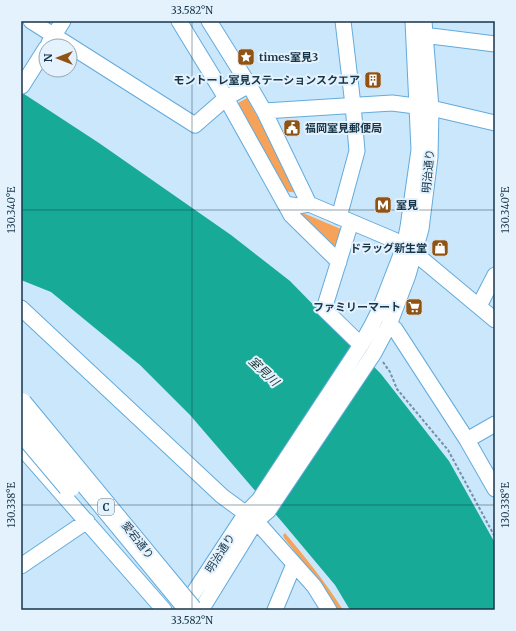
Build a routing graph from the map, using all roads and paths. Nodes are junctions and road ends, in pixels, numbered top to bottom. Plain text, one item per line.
1 (31, 21) edge
2 (63, 21) edge
3 (179, 21) edge
4 (209, 21) edge
5 (344, 21) edge
6 (413, 21) edge
7 (424, 21) edge
8 (425, 37) junction
9 (45, 38) edge
10 (52, 38) edge
11 (495, 44) edge
12 (78, 59) edge
13 (38, 61) edge
14 (249, 85) junction
15 (22, 86) dead end
16 (226, 98) junction
17 (353, 105) junction
18 (425, 107) junction
19 (264, 112) junction
20 (495, 123) edge
21 (285, 204) junction
22 (309, 204) junction
23 (345, 219) junction
24 (409, 251) junction
25 (339, 262) junction
26 (495, 275) edge
27 (479, 306) junction
28 (23, 312) edge
29 (495, 320) edge
30 (389, 325) junction
31 (361, 345) junction
32 (376, 360) junction
33 (21, 398) edge
34 (21, 404) edge
35 (495, 424) edge
36 (21, 429) edge
37 (467, 440) junction
38 (21, 447) edge
39 (495, 489) edge
40 (263, 506) junction
41 (251, 517) junction
42 (87, 521) junction
43 (495, 537) edge
44 (294, 564) junction
45 (21, 566) edge
46 (186, 609) edge
47 (164, 610) edge
48 (202, 610) edge
49 (275, 610) edge
50 (329, 610) edge

1 - 9 street
2 - 10 street
3 - 16 street
4 - 14 street
5 - 17 street
6 - 18 street, 明治通り
7 - 8 street, 明治通り
8 - 11 street
8 - 18 street, 明治通り
12 - 16 street
13 - 15 street
14 - 16 street
14 - 19 street
16 - 21 street
17 - 18 street
17 - 19 street
17 - 23 street
18 - 20 street
18 - 24 street, 明治通り
19 - 22 street
21 - 22 street
21 - 25 street
22 - 23 street
23 - 24 street
23 - 25 street
24 - 27 street
24 - 30 street, 明治通り
24 - 31 street, 明治通り
25 - 31 street
26 - 27 street
27 - 29 street
28 - 41 street
30 - 32 street, 明治通り
30 - 37 street
31 - 40 street, 明治通り
32 - 40 street, 明治通り
32 - 43 path
33 - 46 street, 愛宕通り
34 - 46 highway, C, bridge
35 - 37 street
36 - 46 highway, C, bridge
37 - 39 street
38 - 42 street
40 - 41 street, 明治通り
41 - 44 street
41 - 46 street, 明治通り
41 - 48 street, 明治通り
42 - 45 street
42 - 47 street
44 - 49 street
44 - 50 street

